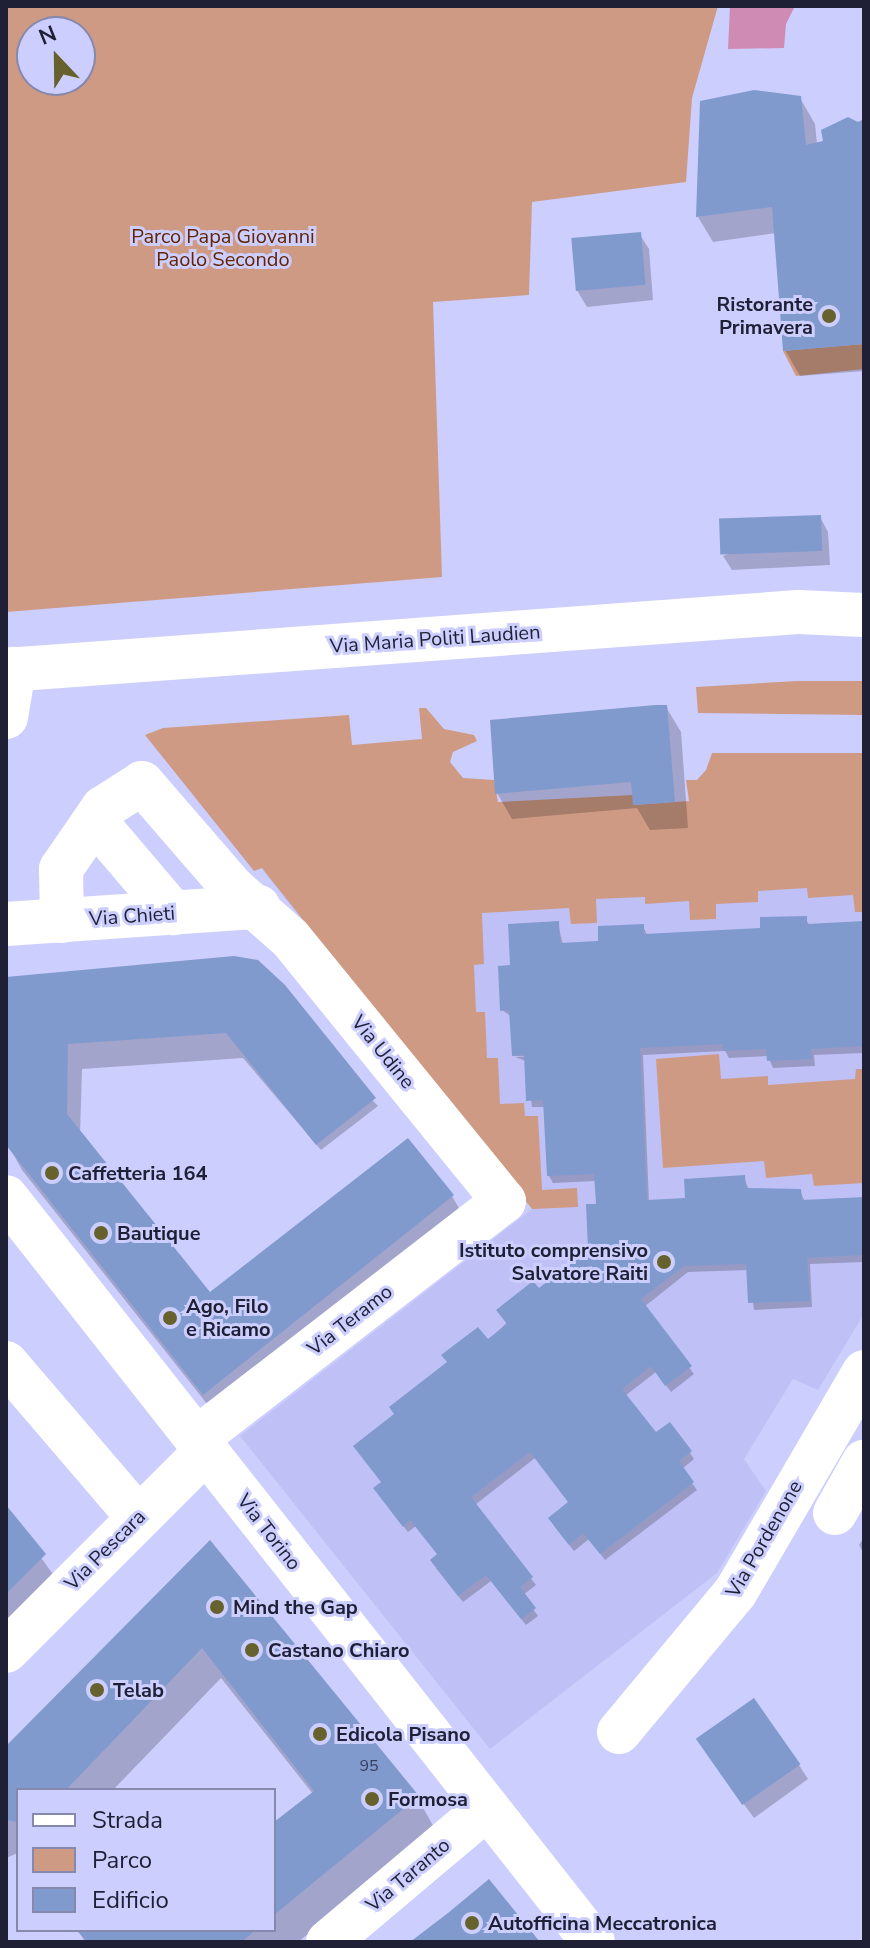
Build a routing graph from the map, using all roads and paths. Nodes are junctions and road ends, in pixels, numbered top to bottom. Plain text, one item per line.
1 (864, 615) edge
2 (10, 669) edge
3 (6, 717) edge
4 (95, 821) junction
5 (258, 907) junction
6 (173, 913) junction
7 (62, 921) junction
8 (6, 924) edge
9 (6, 1197) edge
10 (504, 1201) joint
11 (6, 1363) edge
12 (864, 1372) edge
13 (201, 1445) junction
14 (864, 1462) edge
15 (835, 1513) dead end
16 (138, 1517) junction
17 (6, 1651) edge
18 (619, 1732) dead end
19 (487, 1808) junction
20 (328, 1942) edge
21 (593, 1942) edge

1 - 2 street, Via Maria Politi Laudien
2 - 3 street
4 - 5 street, Via Udine
4 - 6 street
4 - 7 street
5 - 6 street, Via Chieti
5 - 10 street, Via Udine
6 - 7 street, Via Chieti
7 - 8 street, Via Chieti
9 - 13 street, Via Torino
10 - 13 street, Via Teramo
11 - 16 street
12 - 18 street, Via Pordenone
13 - 16 street, Via Pescara
13 - 19 street, Via Torino
14 - 15 street
16 - 17 street, Via Pescara
19 - 20 street, Via Taranto
19 - 21 street, Via Torino

